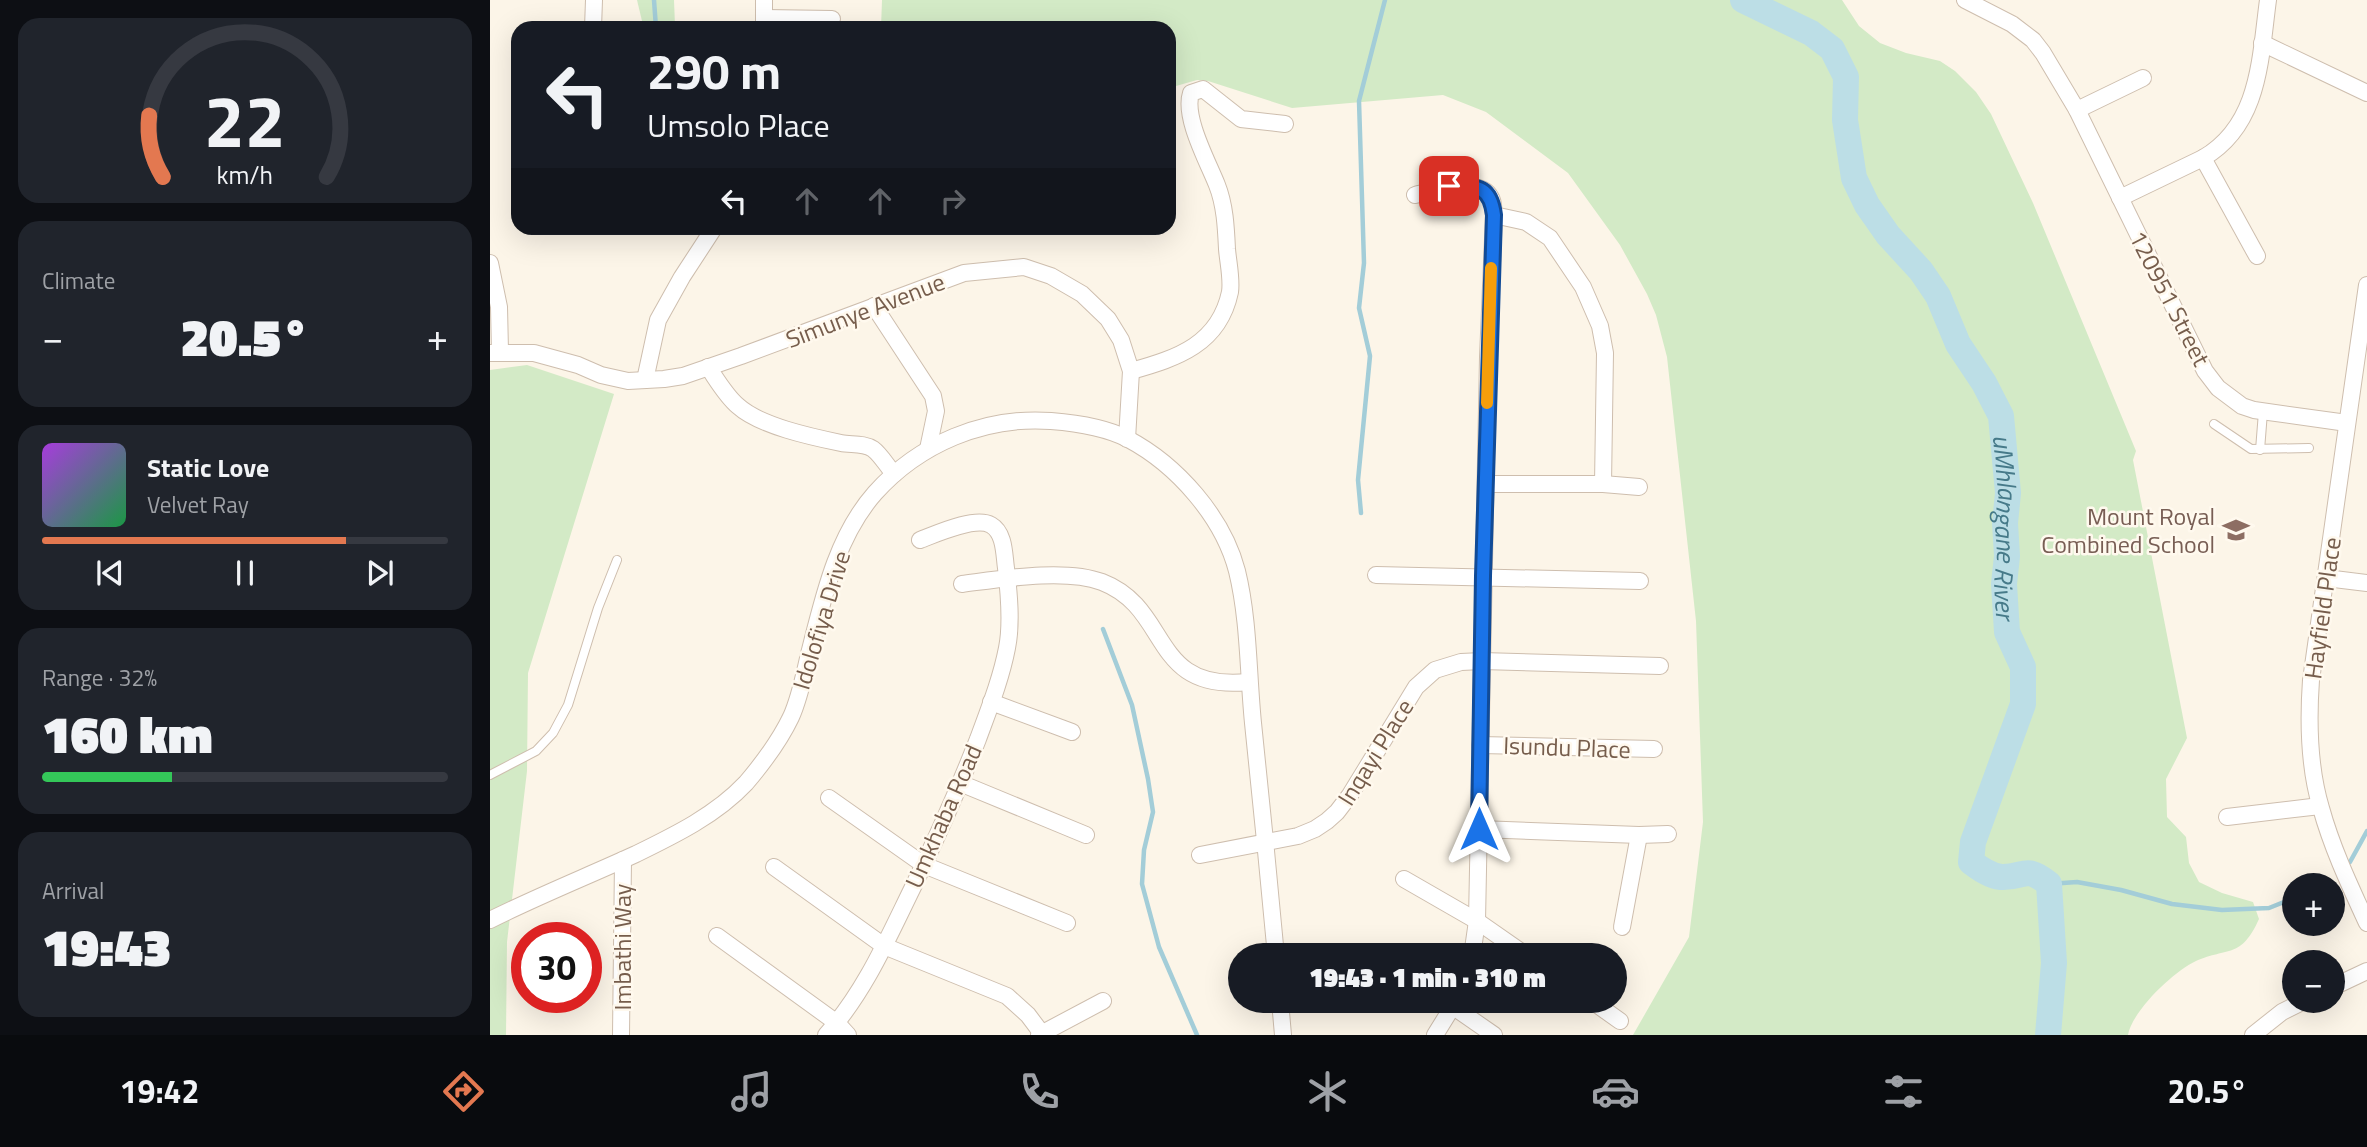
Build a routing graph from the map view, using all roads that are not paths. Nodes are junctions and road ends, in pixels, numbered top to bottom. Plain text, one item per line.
1 (594, 0) edge
2 (764, 0) edge
3 (1965, 0) edge
4 (2268, 0) edge
5 (832, 19) dead end
6 (593, 21) edge
7 (764, 21) edge
8 (798, 21) edge
9 (2262, 43) junction
10 (2143, 78) dead end
11 (2367, 93) edge
12 (2077, 110) junction
13 (1285, 124) dead end
14 (2203, 158) junction
15 (1415, 195) dead end
16 (2119, 198) junction
17 (1494, 215) junction
18 (709, 235) edge
19 (2257, 256) dead end
20 (490, 263) edge
21 (2367, 285) edge
22 (494, 306) edge
23 (874, 306) junction
24 (495, 352) edge
25 (708, 367) junction
26 (1131, 371) junction
27 (645, 380) junction
28 (2263, 412) junction
29 (2347, 423) junction
30 (2214, 424) dead end
31 (1127, 439) junction
32 (2309, 448) dead end
33 (928, 449) junction
34 (2260, 450) junction
35 (894, 474) junction
36 (1486, 484) junction
37 (1603, 484) junction
38 (1639, 487) dead end
39 (920, 540) dead end
40 (617, 559) dead end
41 (1376, 575) dead end
42 (1483, 576) junction
43 (2326, 578) junction
44 (1007, 579) junction
45 (1640, 580) dead end
46 (2367, 583) edge
47 (962, 584) dead end
48 (1482, 661) junction
49 (1660, 666) dead end
50 (1248, 681) junction
51 (992, 702) junction
52 (1072, 732) dead end
53 (1480, 745) junction
54 (1654, 749) dead end
55 (490, 775) edge
56 (960, 783) junction
57 (829, 798) dead end
58 (2320, 806) junction
59 (2227, 817) dead end
60 (1479, 829) junction
61 (1668, 834) dead end
62 (1086, 835) dead end
63 (1639, 835) junction
64 (1264, 842) junction
65 (1200, 855) dead end
66 (622, 860) junction
67 (924, 865) junction
68 (774, 867) dead end
69 (1404, 879) dead end
70 (490, 920) edge
71 (1477, 921) junction
72 (1067, 923) dead end
73 (2367, 923) edge
74 (1622, 928) dead end
75 (717, 936) dead end
76 (1275, 943) edge
77 (1474, 943) edge
78 (1508, 943) edge
79 (884, 946) junction
80 (2367, 971) edge
81 (2345, 982) edge
82 (1103, 1001) dead end
83 (2282, 1012) edge
84 (1281, 1013) edge
85 (1447, 1013) edge
86 (1465, 1013) edge
87 (1609, 1013) edge
88 (1620, 1021) dead end
89 (831, 1029) edge
90 (621, 1035) edge
91 (848, 1035) edge
92 (1041, 1035) edge
93 (1283, 1035) edge
94 (1435, 1035) edge
95 (1494, 1035) edge
96 (2253, 1035) edge

1 - 6 street
2 - 7 street
3 - 12 street, 120951 Street
4 - 9 street
5 - 8 street
9 - 11 street
9 - 14 street
10 - 12 street
12 - 16 street, 120951 Street
13 - 26 street
14 - 16 street
14 - 19 street
15 - 17 street
16 - 28 street, 120951 Street
17 - 36 street
17 - 37 street
18 - 27 street
20 - 22 street
21 - 29 street, Hayfield Place
22 - 24 street
23 - 25 street, Simunye Avenue
23 - 26 street, Simunye Avenue
23 - 33 street
24 - 27 street, Simunye Avenue
25 - 27 street, Simunye Avenue
25 - 35 street
26 - 31 street, Simunye Avenue
28 - 29 street, 120951 Street
28 - 34 lane
29 - 43 street, Hayfield Place
30 - 34 lane
31 - 33 street, Idolofiya Drive
31 - 50 street, Idolofiya Drive
32 - 34 lane
33 - 35 street, Idolofiya Drive
35 - 66 street, Idolofiya Drive
36 - 37 street
36 - 42 street
37 - 38 street
39 - 44 street, Umkhaba Road
40 - 55 lane
41 - 42 street
42 - 45 street
42 - 48 street
43 - 46 street
43 - 58 street, Hayfield Place
44 - 47 street
44 - 50 street
44 - 51 street, Umkhaba Road
48 - 49 street, Inqayi Place
48 - 53 street
48 - 64 street, Inqayi Place
50 - 64 street, Idolofiya Drive
51 - 52 street
51 - 56 street, Umkhaba Road
53 - 54 street, Isundu Place
53 - 60 street
56 - 62 street
56 - 67 street, Umkhaba Road
57 - 67 street
58 - 59 street
58 - 73 street, Hayfield Place
60 - 63 street
60 - 71 street
61 - 63 street
63 - 74 street
64 - 65 street, Inqayi Place
64 - 76 street, Idolofiya Drive
66 - 70 street, Idolofiya Drive
66 - 90 street, Imbathi Way
67 - 72 street
67 - 79 street, Umkhaba Road
68 - 79 street
69 - 71 street
71 - 77 street
71 - 78 street
75 - 89 street
79 - 89 street, Umkhaba Road
79 - 92 street
80 - 81 street
82 - 92 street
83 - 96 street
84 - 93 street
85 - 94 street
86 - 95 street
87 - 88 street
89 - 91 street

